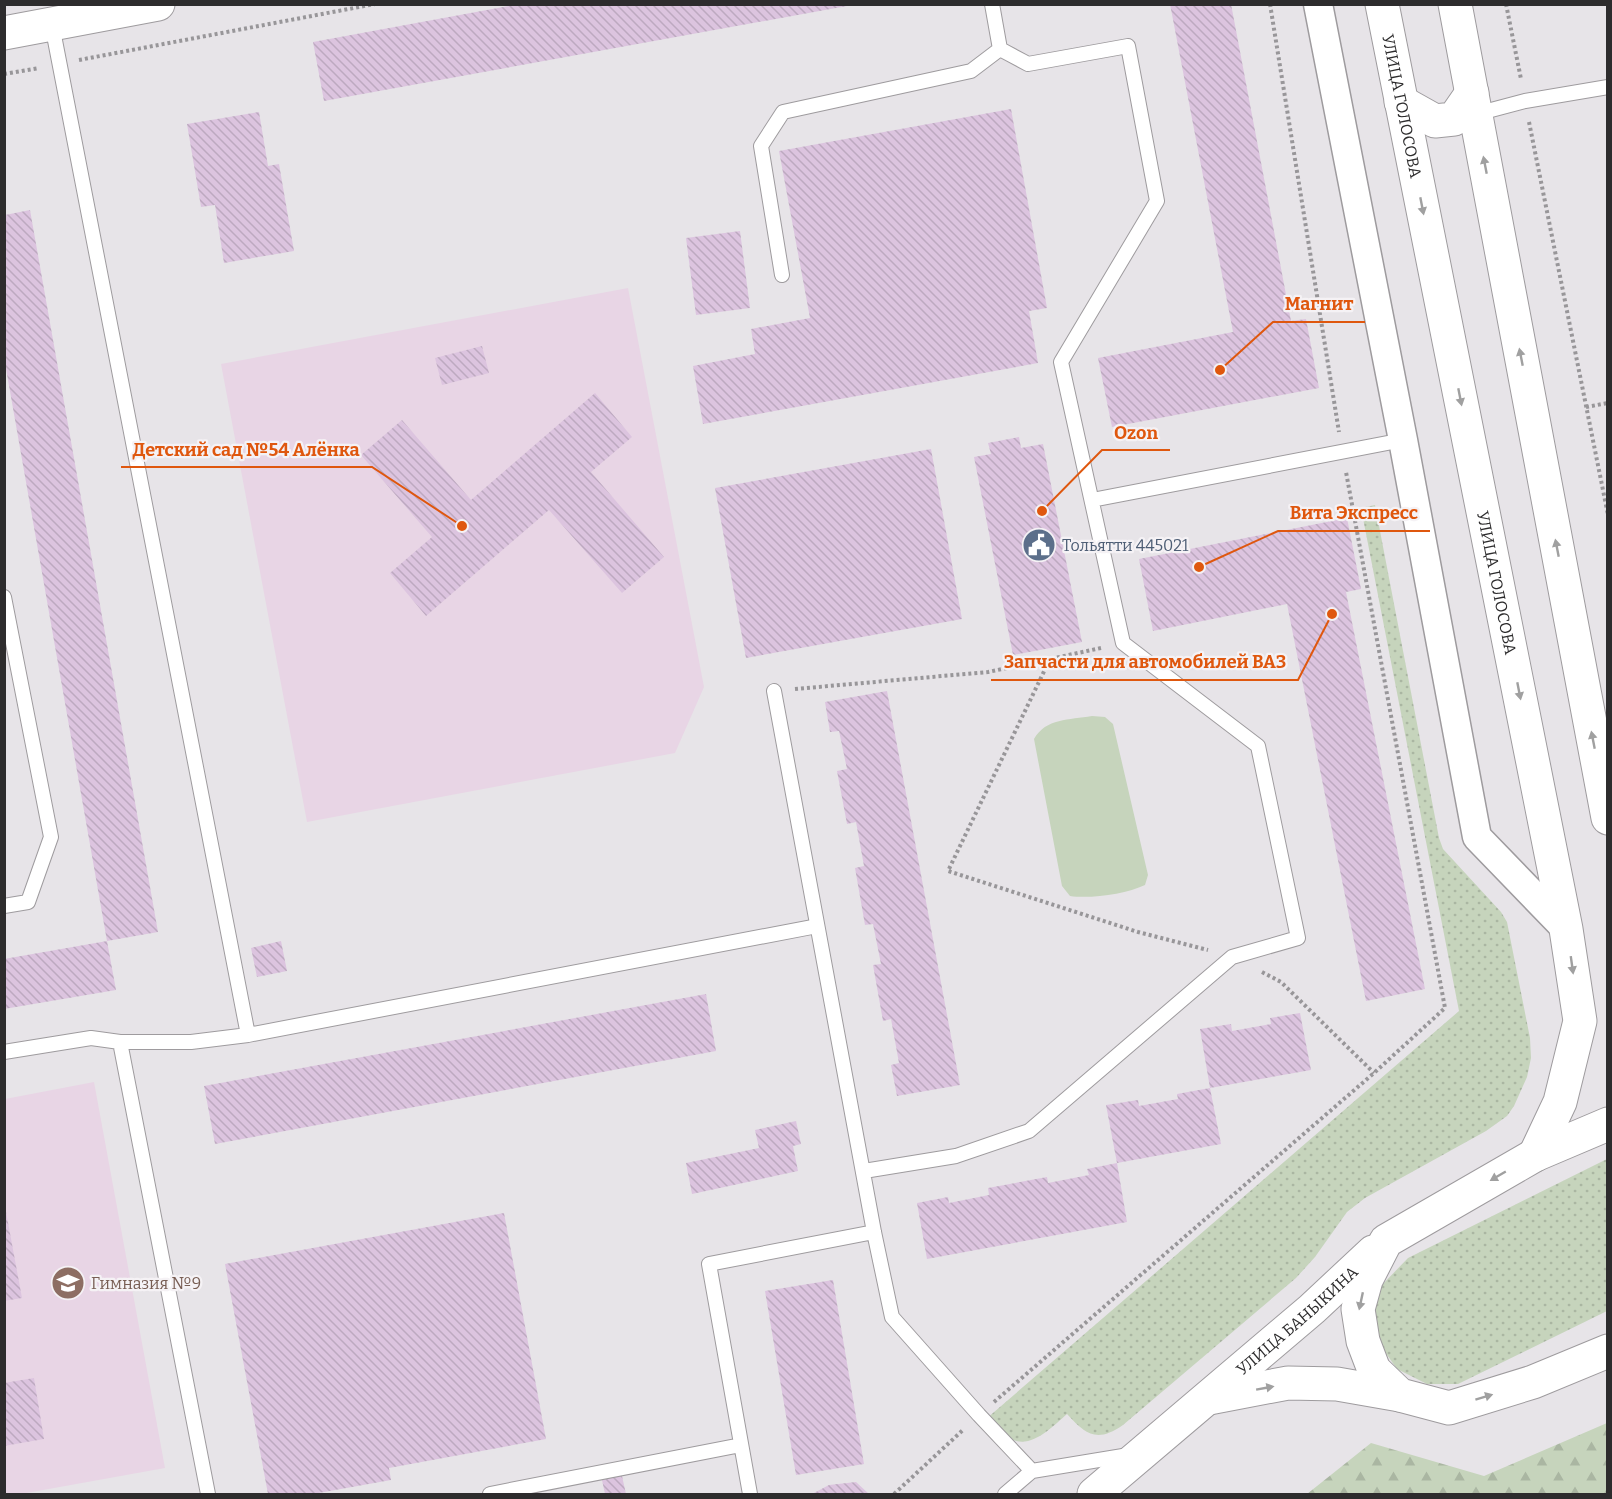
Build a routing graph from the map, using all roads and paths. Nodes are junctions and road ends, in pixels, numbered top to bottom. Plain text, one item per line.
1 (158, 4) edge
2 (375, 4) edge
3 (992, 4) edge
4 (1318, 4) edge
5 (1382, 4) edge
6 (1455, 4) edge
7 (1506, 4) edge
8 (52, 25) junction
9 (4, 33) edge
10 (1000, 49) junction
11 (60, 64) junction
12 (4, 74) edge
13 (1608, 87) edge
14 (1525, 101) junction
15 (1401, 102) junction
16 (1474, 104) junction
17 (782, 275) dead end
18 (1608, 403) edge
19 (1586, 407) junction
20 (1403, 440) junction
21 (1092, 500) junction
22 (1608, 515) edge
23 (4, 597) edge
24 (1123, 643) junction
25 (1050, 659) junction
26 (774, 691) joint
27 (1608, 818) edge
28 (4, 906) edge
29 (817, 926) junction
30 (1566, 929) junction
31 (1232, 957) junction
32 (248, 1035) junction
33 (120, 1042) junction
34 (4, 1052) edge
35 (1374, 1073) dead end
36 (1608, 1125) edge
37 (1535, 1155) junction
38 (864, 1171) junction
39 (874, 1232) junction
40 (1386, 1241) junction
41 (1608, 1351) edge
42 (1400, 1395) junction
43 (1207, 1398) junction
44 (741, 1445) junction
45 (1143, 1453) junction
46 (1032, 1471) junction
47 (208, 1494) edge
48 (490, 1494) edge
49 (750, 1494) edge
50 (1005, 1494) edge
51 (1094, 1494) edge

1 - 8 main road
2 - 11 path
3 - 10 lane
4 - 20 street
5 - 15 main road, УЛИЦА ГОЛОСОВА
6 - 16 main road
7 - 14 path
8 - 9 main road
8 - 11 lane
10 - 17 lane
10 - 21 lane
11 - 12 path
11 - 32 lane
13 - 14 lane
14 - 16 lane
14 - 19 path
15 - 16 main road
15 -> 30 main road, УЛИЦА ГОЛОСОВА
27 -> 16 main road
18 - 19 path
19 - 22 path
20 - 21 lane
20 - 30 street
21 - 24 lane
23 - 28 lane
24 - 25 path
24 - 31 lane
25 - 26 path
25 - 31 path
26 - 29 lane
29 - 32 lane
29 - 38 lane
30 -> 37 main road, УЛИЦА ГОЛОСОВА
31 - 35 path
31 - 38 lane
32 - 33 lane
33 - 34 lane
33 - 47 lane
36 - 37 main road, УЛИЦА БАНЫКИНА
37 -> 40 main road, УЛИЦА БАНЫКИНА
38 - 39 lane
39 - 44 lane
39 - 46 lane
40 -> 42 main road
40 - 43 main road, УЛИЦА БАНЫКИНА
42 -> 41 main road, УЛИЦА БАНЫКИНА
43 -> 42 main road, УЛИЦА БАНЫКИНА
43 - 45 main road, УЛИЦА БАНЫКИНА
44 - 48 lane
44 - 49 lane
45 - 46 lane
45 - 51 main road, УЛИЦА БАНЫКИНА
46 - 50 lane

